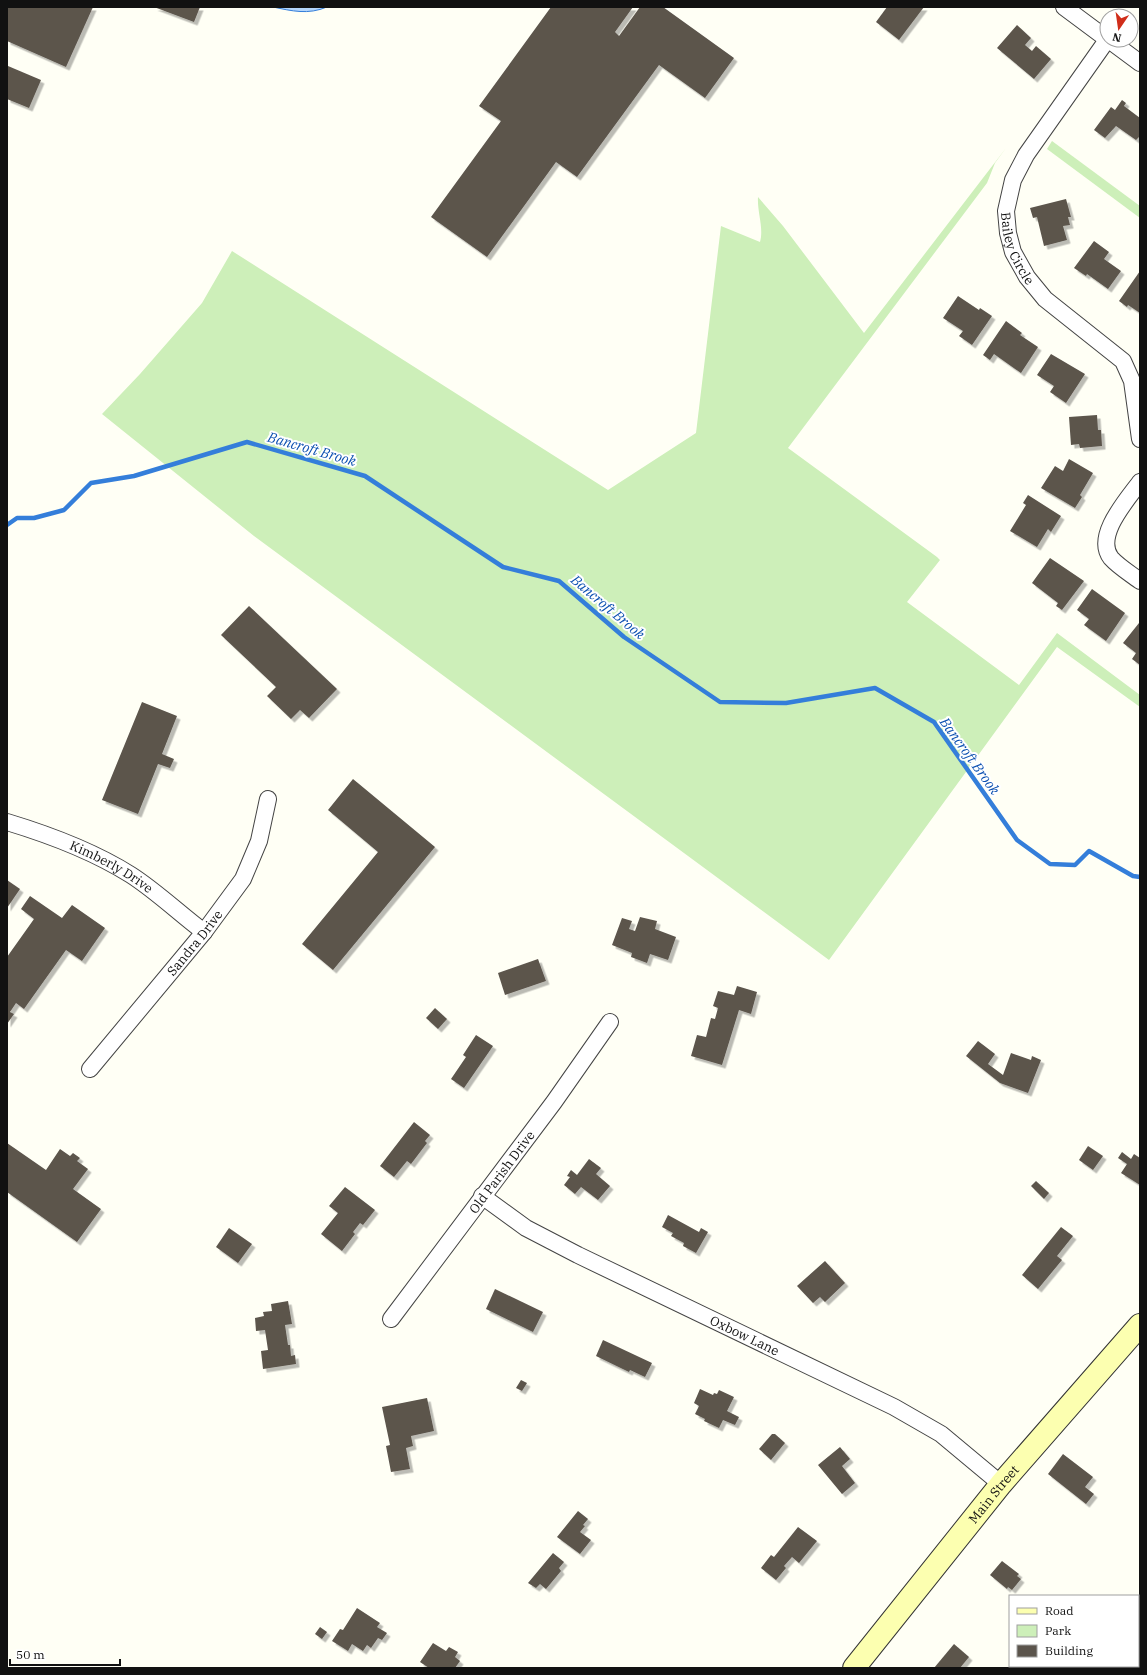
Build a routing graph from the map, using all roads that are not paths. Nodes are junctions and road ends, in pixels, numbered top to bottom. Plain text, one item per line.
1 (1064, 7) edge
2 (1099, 32) edge
3 (1102, 48) edge
4 (1120, 48) edge
5 (1140, 64) edge
6 (1140, 439) edge
7 (1140, 482) edge
8 (1140, 581) edge
9 (268, 799) dead end
10 (7, 822) edge
11 (204, 932) junction
12 (610, 1022) dead end
13 (90, 1069) dead end
14 (482, 1196) junction
15 (391, 1319) dead end
16 (1140, 1325) edge
17 (1001, 1484) junction
18 (854, 1668) edge

1 - 2 street
3 - 6 street, Bailey Circle
4 - 5 street
7 - 8 street
9 - 11 street, Sandra Drive
10 - 11 street, Kimberly Drive
11 - 13 street, Sandra Drive
12 - 14 street, Old Parish Drive
14 - 15 street, Old Parish Drive
14 - 17 street, Oxbow Lane
16 - 17 street, Main Street
17 - 18 street, Main Street

